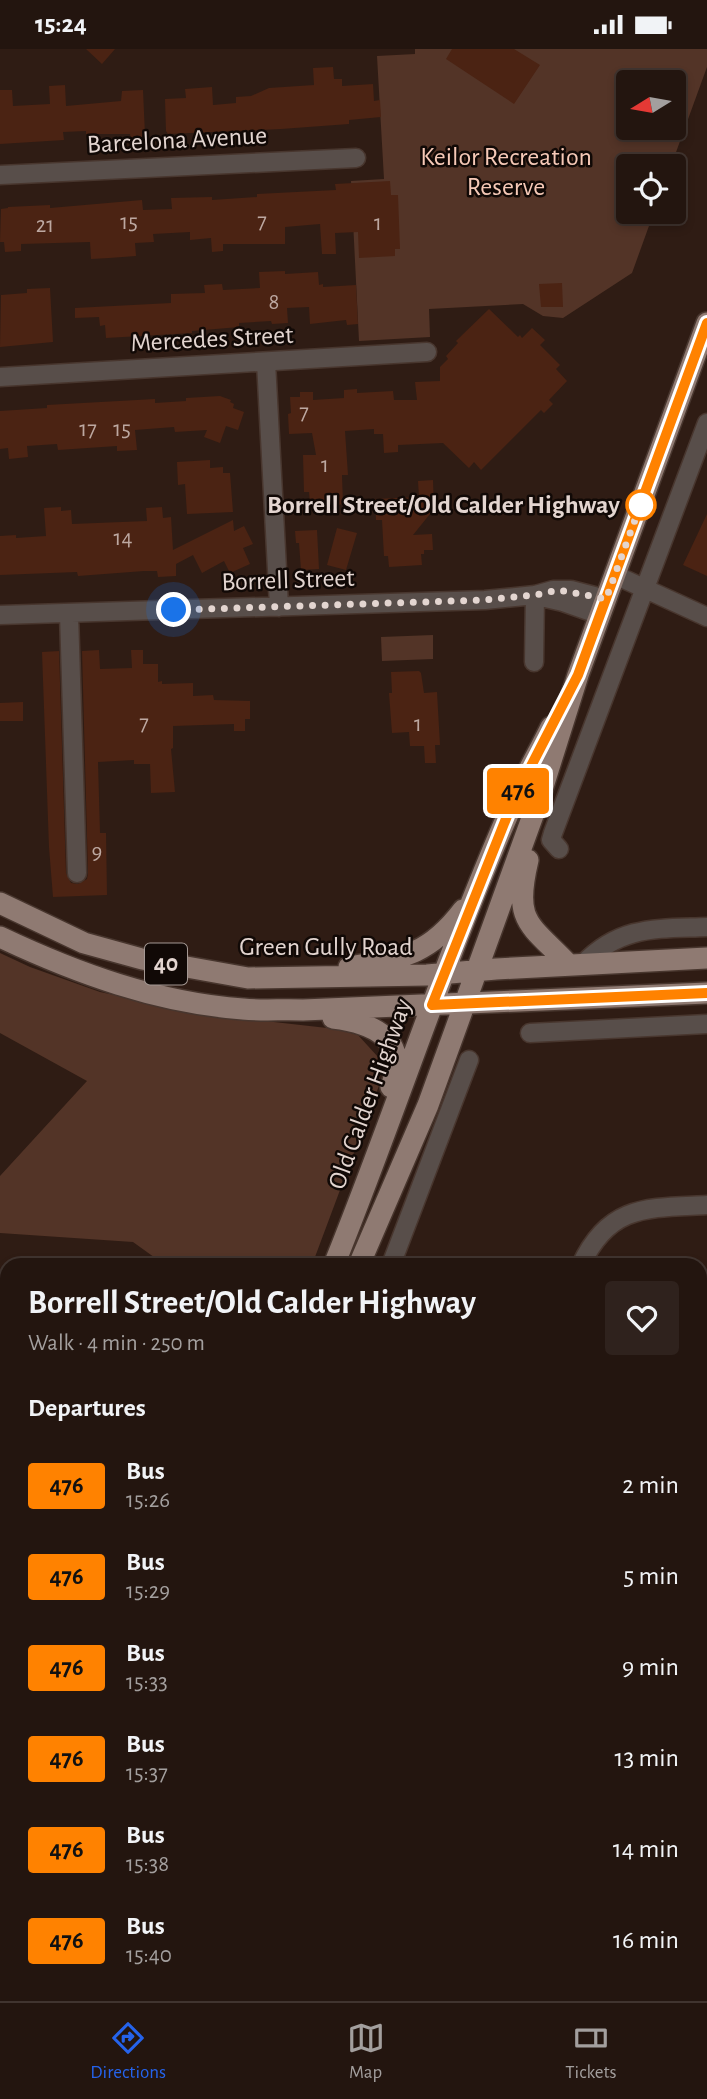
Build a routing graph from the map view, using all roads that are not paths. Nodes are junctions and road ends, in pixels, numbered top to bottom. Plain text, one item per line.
1 (356, 158) dead end
2 (0, 175) edge
3 (707, 323) edge
4 (426, 352) dead end
5 (266, 362) junction
6 (0, 377) edge
7 (707, 423) edge
8 (615, 575) junction
9 (646, 587) junction
10 (535, 595) junction
11 (279, 607) junction
12 (603, 607) junction
13 (69, 614) junction
14 (0, 615) edge
15 (707, 617) edge
16 (534, 662) dead end
17 (578, 675) junction
18 (540, 796) junction
19 (559, 849) dead end
20 (77, 873) dead end
21 (477, 892) junction
22 (0, 903) edge
23 (707, 927) edge
24 (0, 937) edge
25 (707, 958) edge
26 (576, 964) junction
27 (476, 971) junction
28 (444, 974) junction
29 (282, 979) junction
30 (707, 992) edge
31 (463, 1003) junction
32 (432, 1005) junction
33 (271, 1009) junction
34 (707, 1024) edge
35 (530, 1033) dead end
36 (469, 1060) dead end
37 (707, 1206) edge
38 (335, 1258) edge
39 (336, 1258) edge
40 (362, 1258) edge
41 (394, 1258) edge
42 (585, 1258) edge

1 - 2 street, Barcelona Avenue
3 - 8 main road, Old Calder Highway
4 - 5 street, Mercedes Street
5 - 6 street, Mercedes Street
5 - 11 street
7 - 9 street
8 - 9 street
8 - 12 main road, Old Calder Highway
9 - 15 street
9 - 19 street
10 - 11 street, Borrell Street
10 - 12 street, Borrell Street
10 - 16 street
11 - 13 street, Borrell Street
12 - 17 main road, Old Calder Highway
13 - 14 street, Borrell Street
13 - 20 street
17 - 18 main road, Old Calder Highway
17 - 21 main road, Old Calder Highway
18 - 26 main road
18 - 27 main road, Old Calder Highway
21 - 28 main road, Old Calder Highway
21 - 29 main road
22 - 29 main road, Green Gully Road / 40
23 - 26 street
24 - 33 main road, 40
25 - 26 main road, Green Gully Road / 40
26 - 27 main road, Green Gully Road / 40
27 - 28 main road, Green Gully Road / 40
27 - 31 main road, Old Calder Highway
28 - 29 main road, Green Gully Road / 40
28 - 32 main road, Old Calder Highway
30 - 31 main road, 40
31 - 32 main road, 40
31 - 40 main road, Old Calder Highway
32 - 33 main road, 40
32 - 39 main road, Old Calder Highway
33 - 38 main road
34 - 35 street
36 - 41 street
37 - 42 street

